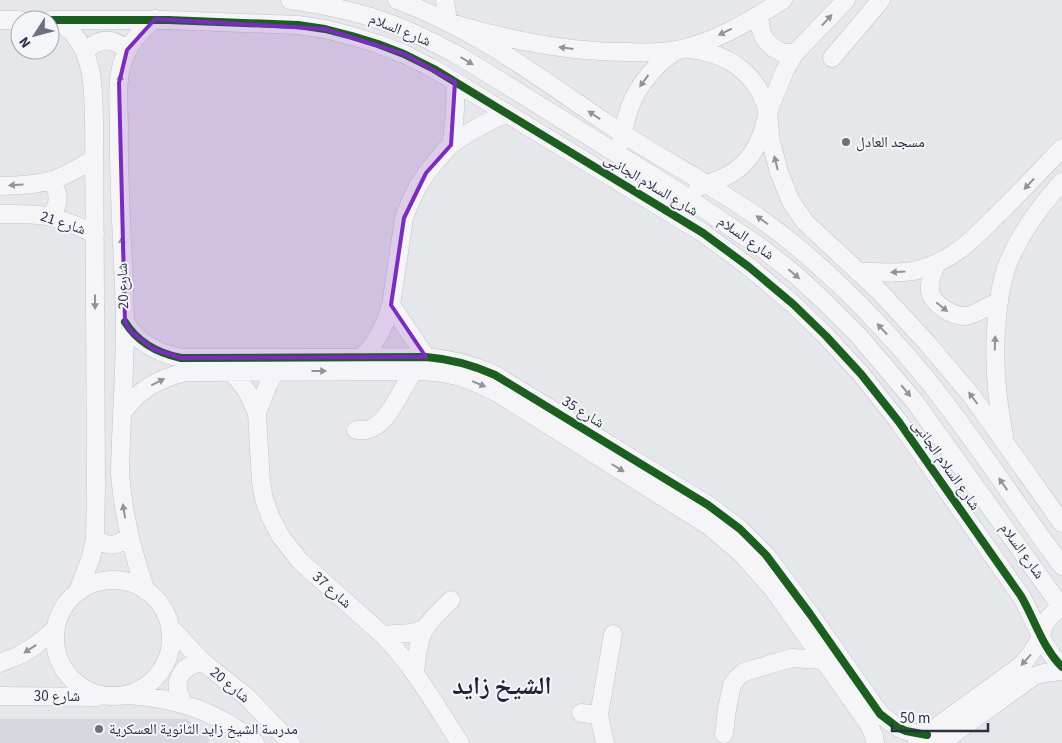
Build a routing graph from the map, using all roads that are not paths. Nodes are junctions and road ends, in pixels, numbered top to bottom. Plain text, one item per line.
1 (290, 0) edge
2 (397, 0) edge
3 (445, 0) edge
4 (783, 0) edge
5 (846, 0) edge
6 (881, 0) edge
7 (760, 15) junction
8 (155, 19) junction
9 (60, 20) edge
10 (448, 22) junction
11 (60, 24) edge
12 (446, 49) junction
13 (127, 50) junction
14 (680, 50) junction
15 (85, 52) junction
16 (795, 53) junction
17 (832, 58) dead end
18 (434, 69) junction
19 (455, 82) junction
20 (538, 105) junction
21 (768, 112) junction
22 (507, 113) junction
23 (525, 124) junction
24 (623, 133) junction
25 (451, 145) junction
26 (1062, 148) edge
27 (619, 155) junction
28 (94, 159) junction
29 (51, 180) junction
30 (1062, 182) edge
31 (706, 184) junction
32 (0, 186) edge
33 (682, 194) junction
34 (0, 214) edge
35 (51, 216) junction
36 (95, 234) junction
37 (936, 264) junction
38 (858, 271) junction
39 (841, 287) junction
40 (999, 301) junction
41 (391, 306) junction
42 (125, 322) junction
43 (362, 357) junction
44 (426, 357) junction
45 (276, 371) junction
46 (385, 371) junction
47 (414, 371) junction
48 (232, 372) junction
49 (396, 403) junction
50 (122, 413) junction
51 (257, 413) junction
52 (356, 430) dead end
53 (1006, 443) junction
54 (1037, 488) junction
55 (1026, 516) junction
56 (1062, 523) edge
57 (129, 536) junction
58 (95, 539) junction
59 (1062, 566) edge
60 (146, 591) junction
61 (78, 592) junction
62 (451, 600) dead end
63 (1062, 607) edge
64 (170, 627) junction
65 (56, 628) junction
66 (425, 629) junction
67 (803, 632) junction
68 (613, 634) dead end
69 (383, 635) junction
70 (1041, 636) junction
71 (792, 658) junction
72 (823, 660) junction
73 (203, 662) junction
74 (0, 663) edge
75 (1062, 667) edge
76 (1062, 670) edge
77 (415, 674) junction
78 (0, 696) edge
79 (120, 696) junction
80 (184, 704) junction
81 (581, 713) dead end
82 (599, 715) junction
83 (724, 734) dead end
84 (928, 740) edge
85 (255, 743) edge
86 (290, 743) edge
87 (460, 743) edge
88 (605, 743) edge
89 (875, 743) edge

1 - 12 street, شارع السلام
2 - 10 street, شارع السلام
3 - 10 street
4 - 7 street
16 -> 5 street
6 - 17 street
7 -> 14 street
7 - 16 street
8 - 9 street, شارع السلام الجانبى
8 - 13 street, شارع 20
8 - 18 street, شارع السلام الجانبى
14 -> 10 street
24 -> 10 street, شارع السلام
11 - 15 street, شارع 20
12 - 18 street
12 -> 20 street, شارع السلام
13 - 15 street
42 -> 13 street, شارع 20
14 - 21 street
14 -> 24 street
15 - 28 street, شارع 20
16 - 21 street
18 - 19 street, شارع السلام الجانبى
19 - 22 street, شارع السلام الجانبى
19 - 25 street
20 - 23 street
20 - 27 street, شارع السلام
21 - 31 street
38 -> 21 street
22 - 23 street, شارع السلام الجانبى
22 - 25 street
23 - 70 street, شارع السلام الجانبى
24 - 27 street
24 - 31 street, شارع السلام
25 - 41 street
26 -> 37 street
27 - 33 street, شارع السلام
28 - 29 street
28 - 36 street, شارع 20
29 -> 32 street
29 - 35 street
30 - 40 street
31 - 33 street
39 -> 31 street, شارع السلام
33 -> 63 street, شارع السلام
34 - 35 street, شارع 21
35 - 36 street, شارع 21
36 -> 58 street, شارع 20
37 -> 38 street
37 -> 40 street
38 - 39 street
53 -> 38 street
55 -> 39 street, شارع السلام
53 -> 40 street
41 - 43 street
41 - 44 street
42 - 43 street, شارع 35
42 - 50 street, شارع 20
43 - 44 street, شارع 35
44 - 84 street, شارع 35
45 -> 46 street, شارع 35
45 - 48 street, شارع 35
45 - 51 street, شارع 37
46 - 47 street, شارع 35
46 - 49 street
47 - 49 street
47 -> 67 street, شارع 35
50 -> 48 street, شارع 35
48 - 51 street, شارع 37
49 - 52 street
57 -> 50 street, شارع 20
51 - 69 street, شارع 37
53 - 54 street
54 - 55 street
54 - 56 street
55 - 59 street, شارع السلام
57 - 58 street
57 - 60 street, شارع 20
58 - 61 street, شارع 20
60 - 61 street
60 - 64 street
61 - 65 street
62 - 66 street
63 - 70 street
64 - 73 street, شارع 20
64 - 79 street
65 -> 74 street
65 - 79 street
66 - 69 street
66 - 77 street
67 - 71 street
67 - 72 street, شارع 35
68 - 82 street
69 - 77 street, شارع 37
70 - 75 street, شارع السلام الجانبى
70 -> 84 street
71 - 72 street
71 - 83 street
72 - 89 street, شارع 35
73 - 80 street
73 - 86 street, شارع 20
76 - 84 street
77 - 87 street, شارع 37
78 - 79 street, شارع 30
79 - 80 street, شارع 20
80 - 85 street, شارع 20
81 - 82 street
82 - 88 street

